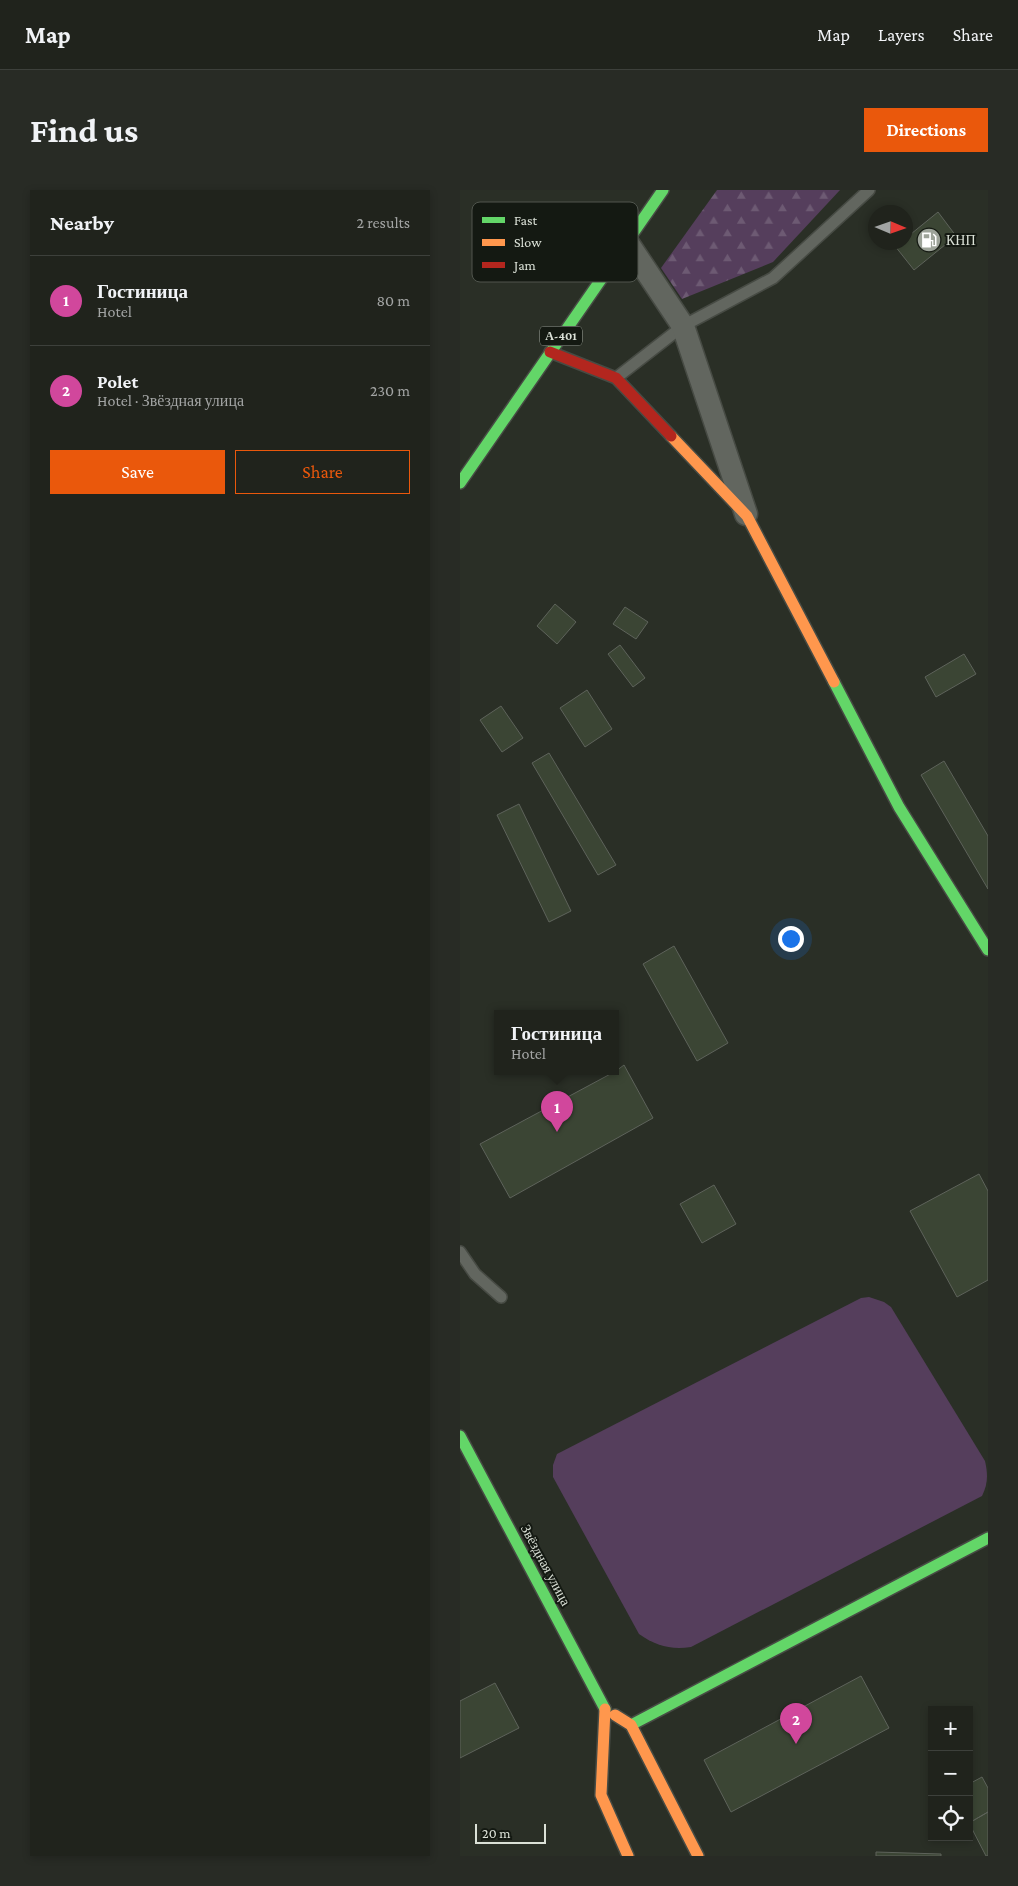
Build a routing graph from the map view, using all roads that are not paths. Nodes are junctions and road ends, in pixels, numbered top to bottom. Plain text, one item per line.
1 (663, 190) edge
2 (868, 190) edge
3 (638, 226) edge
4 (638, 258) edge
5 (599, 282) edge
6 (683, 326) junction
7 (550, 352) junction
8 (616, 378) junction
9 (460, 483) edge
10 (747, 516) junction
11 (988, 950) edge
12 (460, 1252) edge
13 (501, 1297) dead end
14 (460, 1436) edge
15 (988, 1538) edge
16 (606, 1709) junction
17 (631, 1725) junction
18 (628, 1856) edge
19 (698, 1856) edge

1 - 3 street, А-401
2 - 6 lane
4 - 6 street
5 - 7 street, А-401
6 - 8 lane
6 - 10 street
7 - 8 street
7 - 9 street, А-401
8 - 10 street
10 - 11 street
12 - 13 lane
14 - 16 street, Звёздная улица
15 - 17 street
16 - 17 street
16 - 18 street
17 - 19 street

